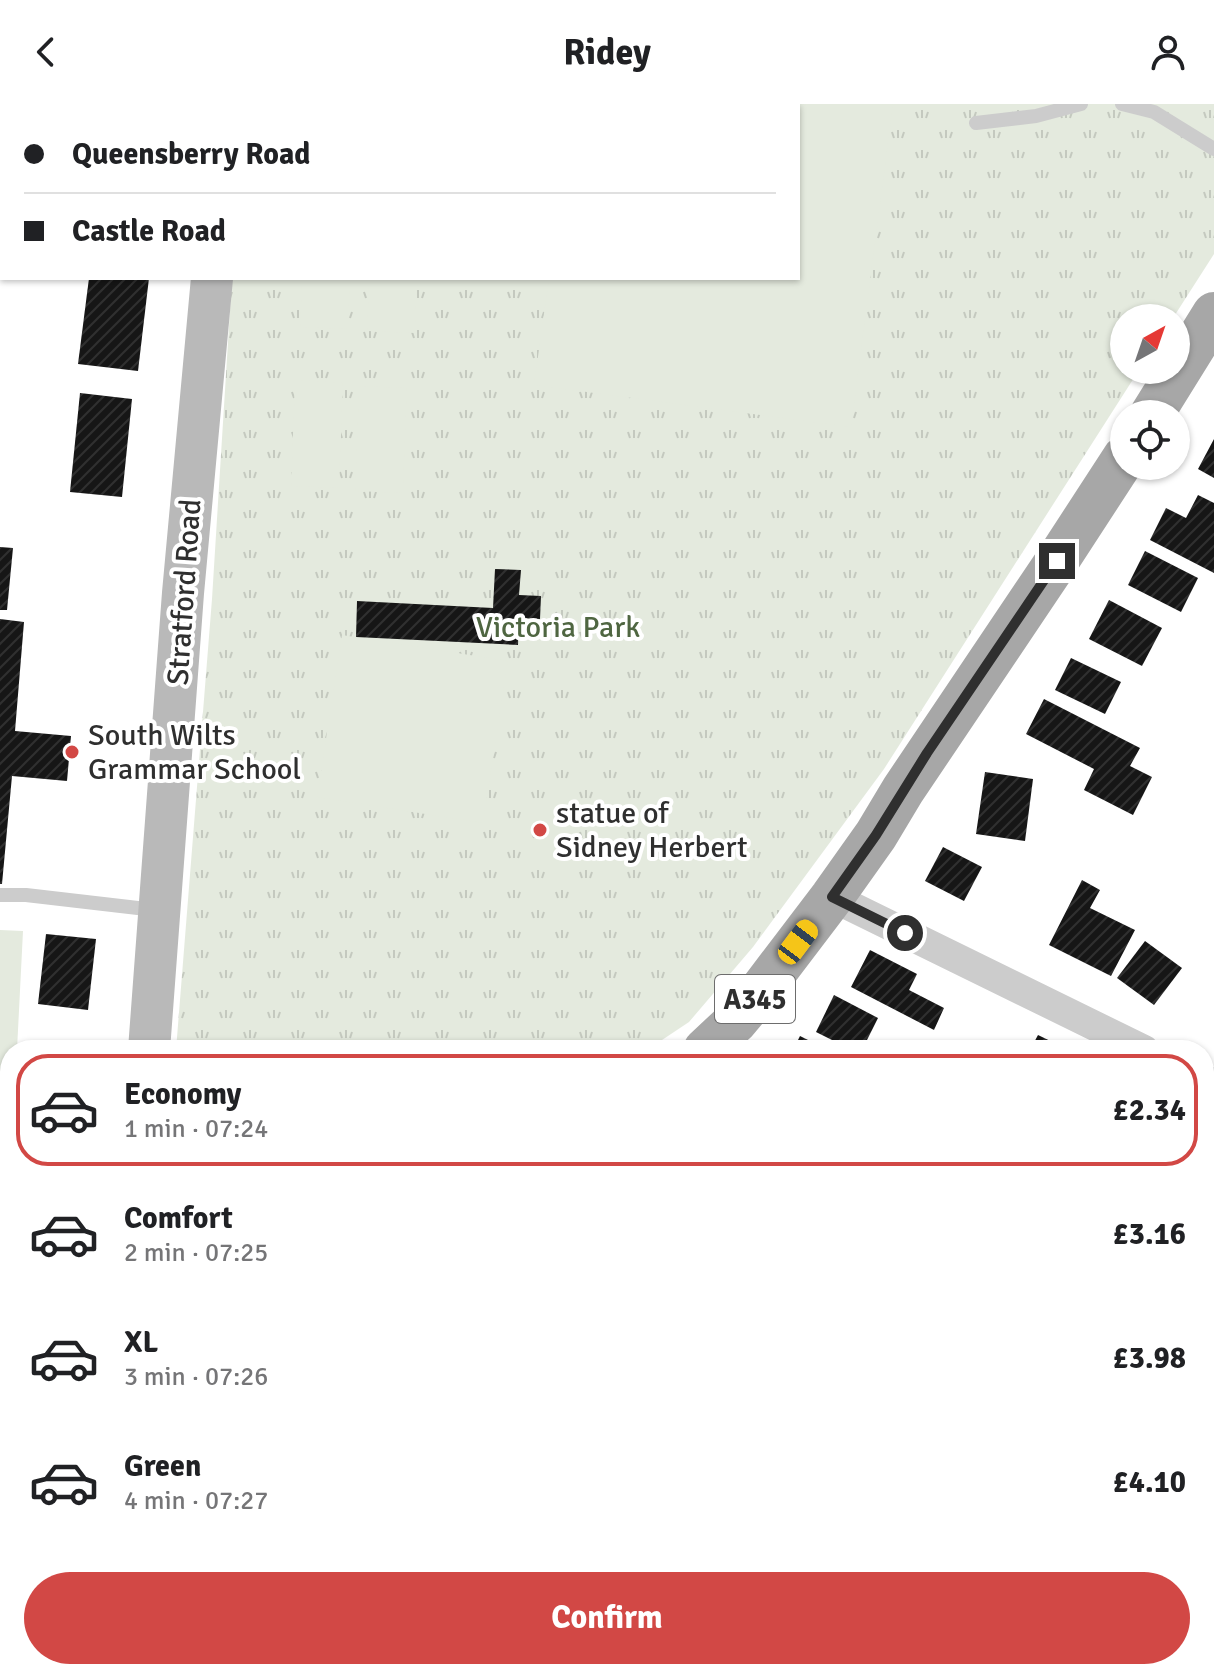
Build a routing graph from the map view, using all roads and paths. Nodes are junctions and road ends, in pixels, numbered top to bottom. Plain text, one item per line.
1 (1081, 104) edge
2 (1122, 104) edge
3 (976, 123) dead end
4 (1214, 149) edge
5 (212, 280) edge
6 (1214, 314) edge
7 (1161, 400) edge
8 (1110, 480) edge
9 (0, 895) edge
10 (832, 897) junction
11 (159, 910) junction
12 (150, 1040) edge
13 (716, 1040) edge
14 (1124, 1040) edge

1 - 3 lane
2 - 4 lane
5 - 11 street, Stratford Road
6 - 7 main road
8 - 10 main road, A345
9 - 11 lane
10 - 13 main road, A345
10 - 14 street
11 - 12 street, Stratford Road

